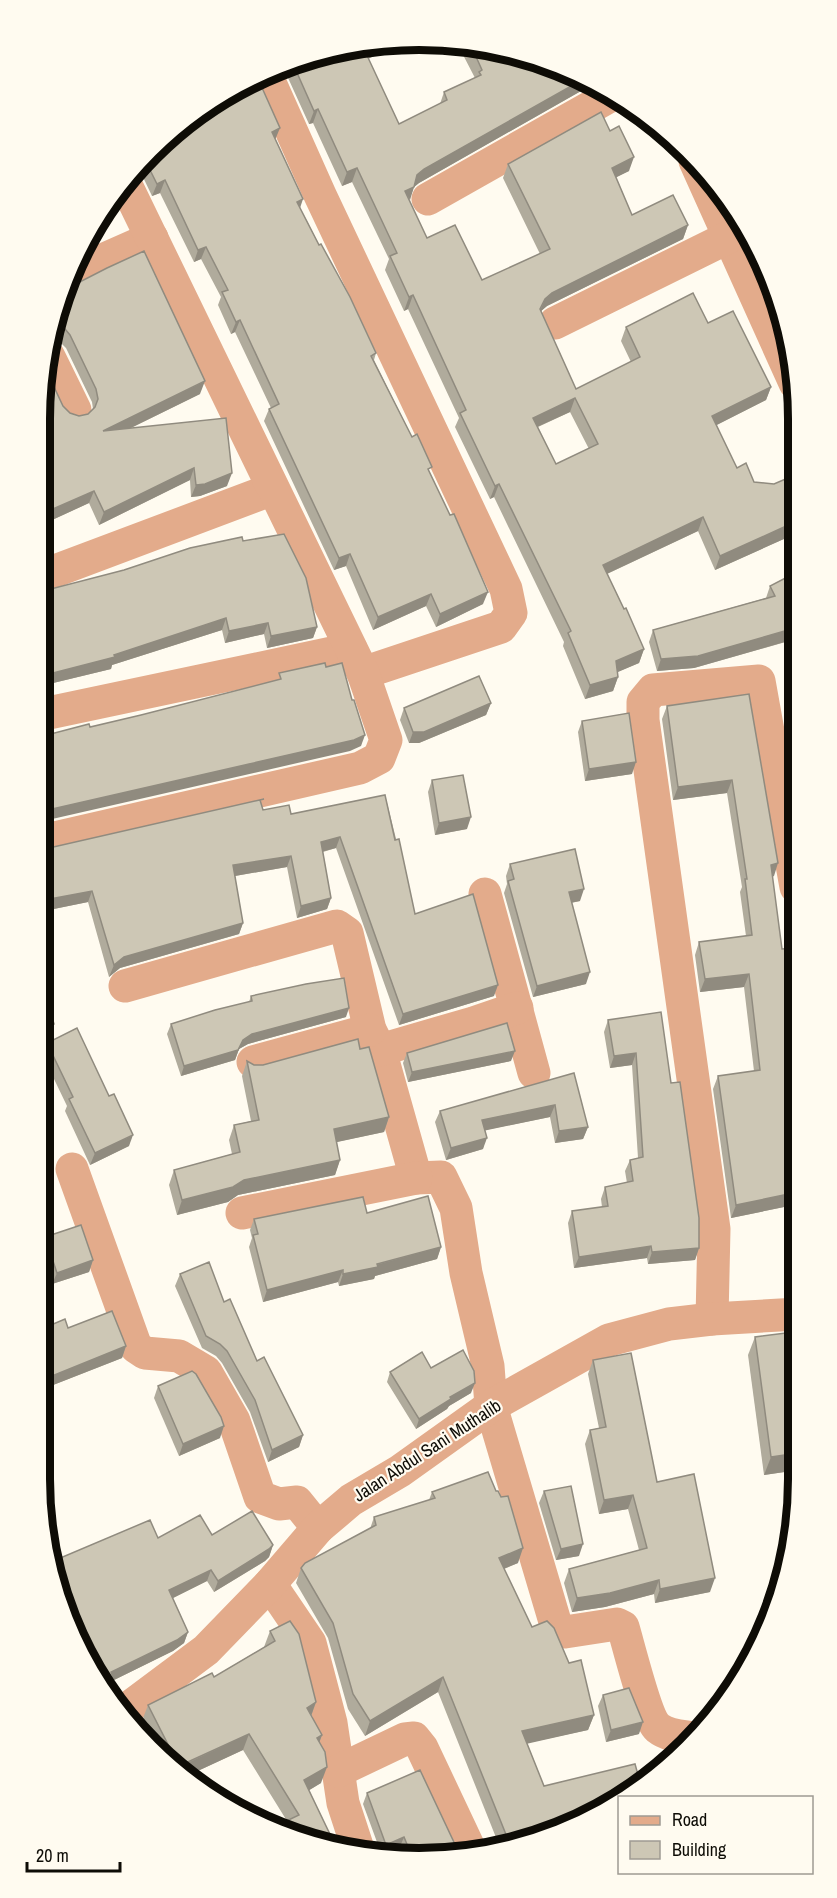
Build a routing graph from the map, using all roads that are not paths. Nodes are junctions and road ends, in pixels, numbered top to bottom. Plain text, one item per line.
1 (269, 81) edge
2 (603, 99) edge
3 (129, 191) edge
4 (709, 191) edge
5 (428, 199) dead end
6 (729, 237) junction
7 (152, 238) junction
8 (82, 269) edge
9 (555, 323) dead end
10 (781, 352) edge
11 (54, 366) edge
12 (75, 410) dead end
13 (273, 489) junction
14 (50, 573) edge
15 (357, 661) junction
16 (50, 713) edge
17 (50, 839) edge
18 (788, 842) edge
19 (485, 894) dead end
20 (125, 986) dead end
21 (517, 1008) junction
22 (375, 1040) junction
23 (253, 1062) edge
24 (534, 1073) dead end
25 (72, 1168) dead end
26 (416, 1178) junction
27 (242, 1213) dead end
28 (788, 1315) edge
29 (712, 1319) junction
30 (491, 1406) junction
31 (318, 1528) junction
32 (270, 1584) junction
33 (129, 1708) edge
34 (683, 1736) edge
35 (338, 1771) junction
36 (356, 1843) edge
37 (468, 1845) edge

1 - 15 street
2 - 5 street
3 - 7 street
4 - 6 street
6 - 9 street
6 - 10 street
7 - 8 street
7 - 13 street
11 - 12 street
13 - 14 street
13 - 15 street
15 - 16 street
15 - 17 street
18 - 29 street
19 - 21 street
20 - 22 street
21 - 22 street
21 - 24 street
22 - 23 street
22 - 26 street
25 - 31 street
26 - 27 street
26 - 30 street
28 - 29 street, Jalan Abdul Sani Muthalib
29 - 30 street, Jalan Abdul Sani Muthalib
30 - 31 street, Jalan Abdul Sani Muthalib
30 - 34 street
31 - 32 street, Jalan Abdul Sani Muthalib
32 - 33 street, Jalan Abdul Sani Muthalib
32 - 35 street
35 - 36 street
35 - 37 street

